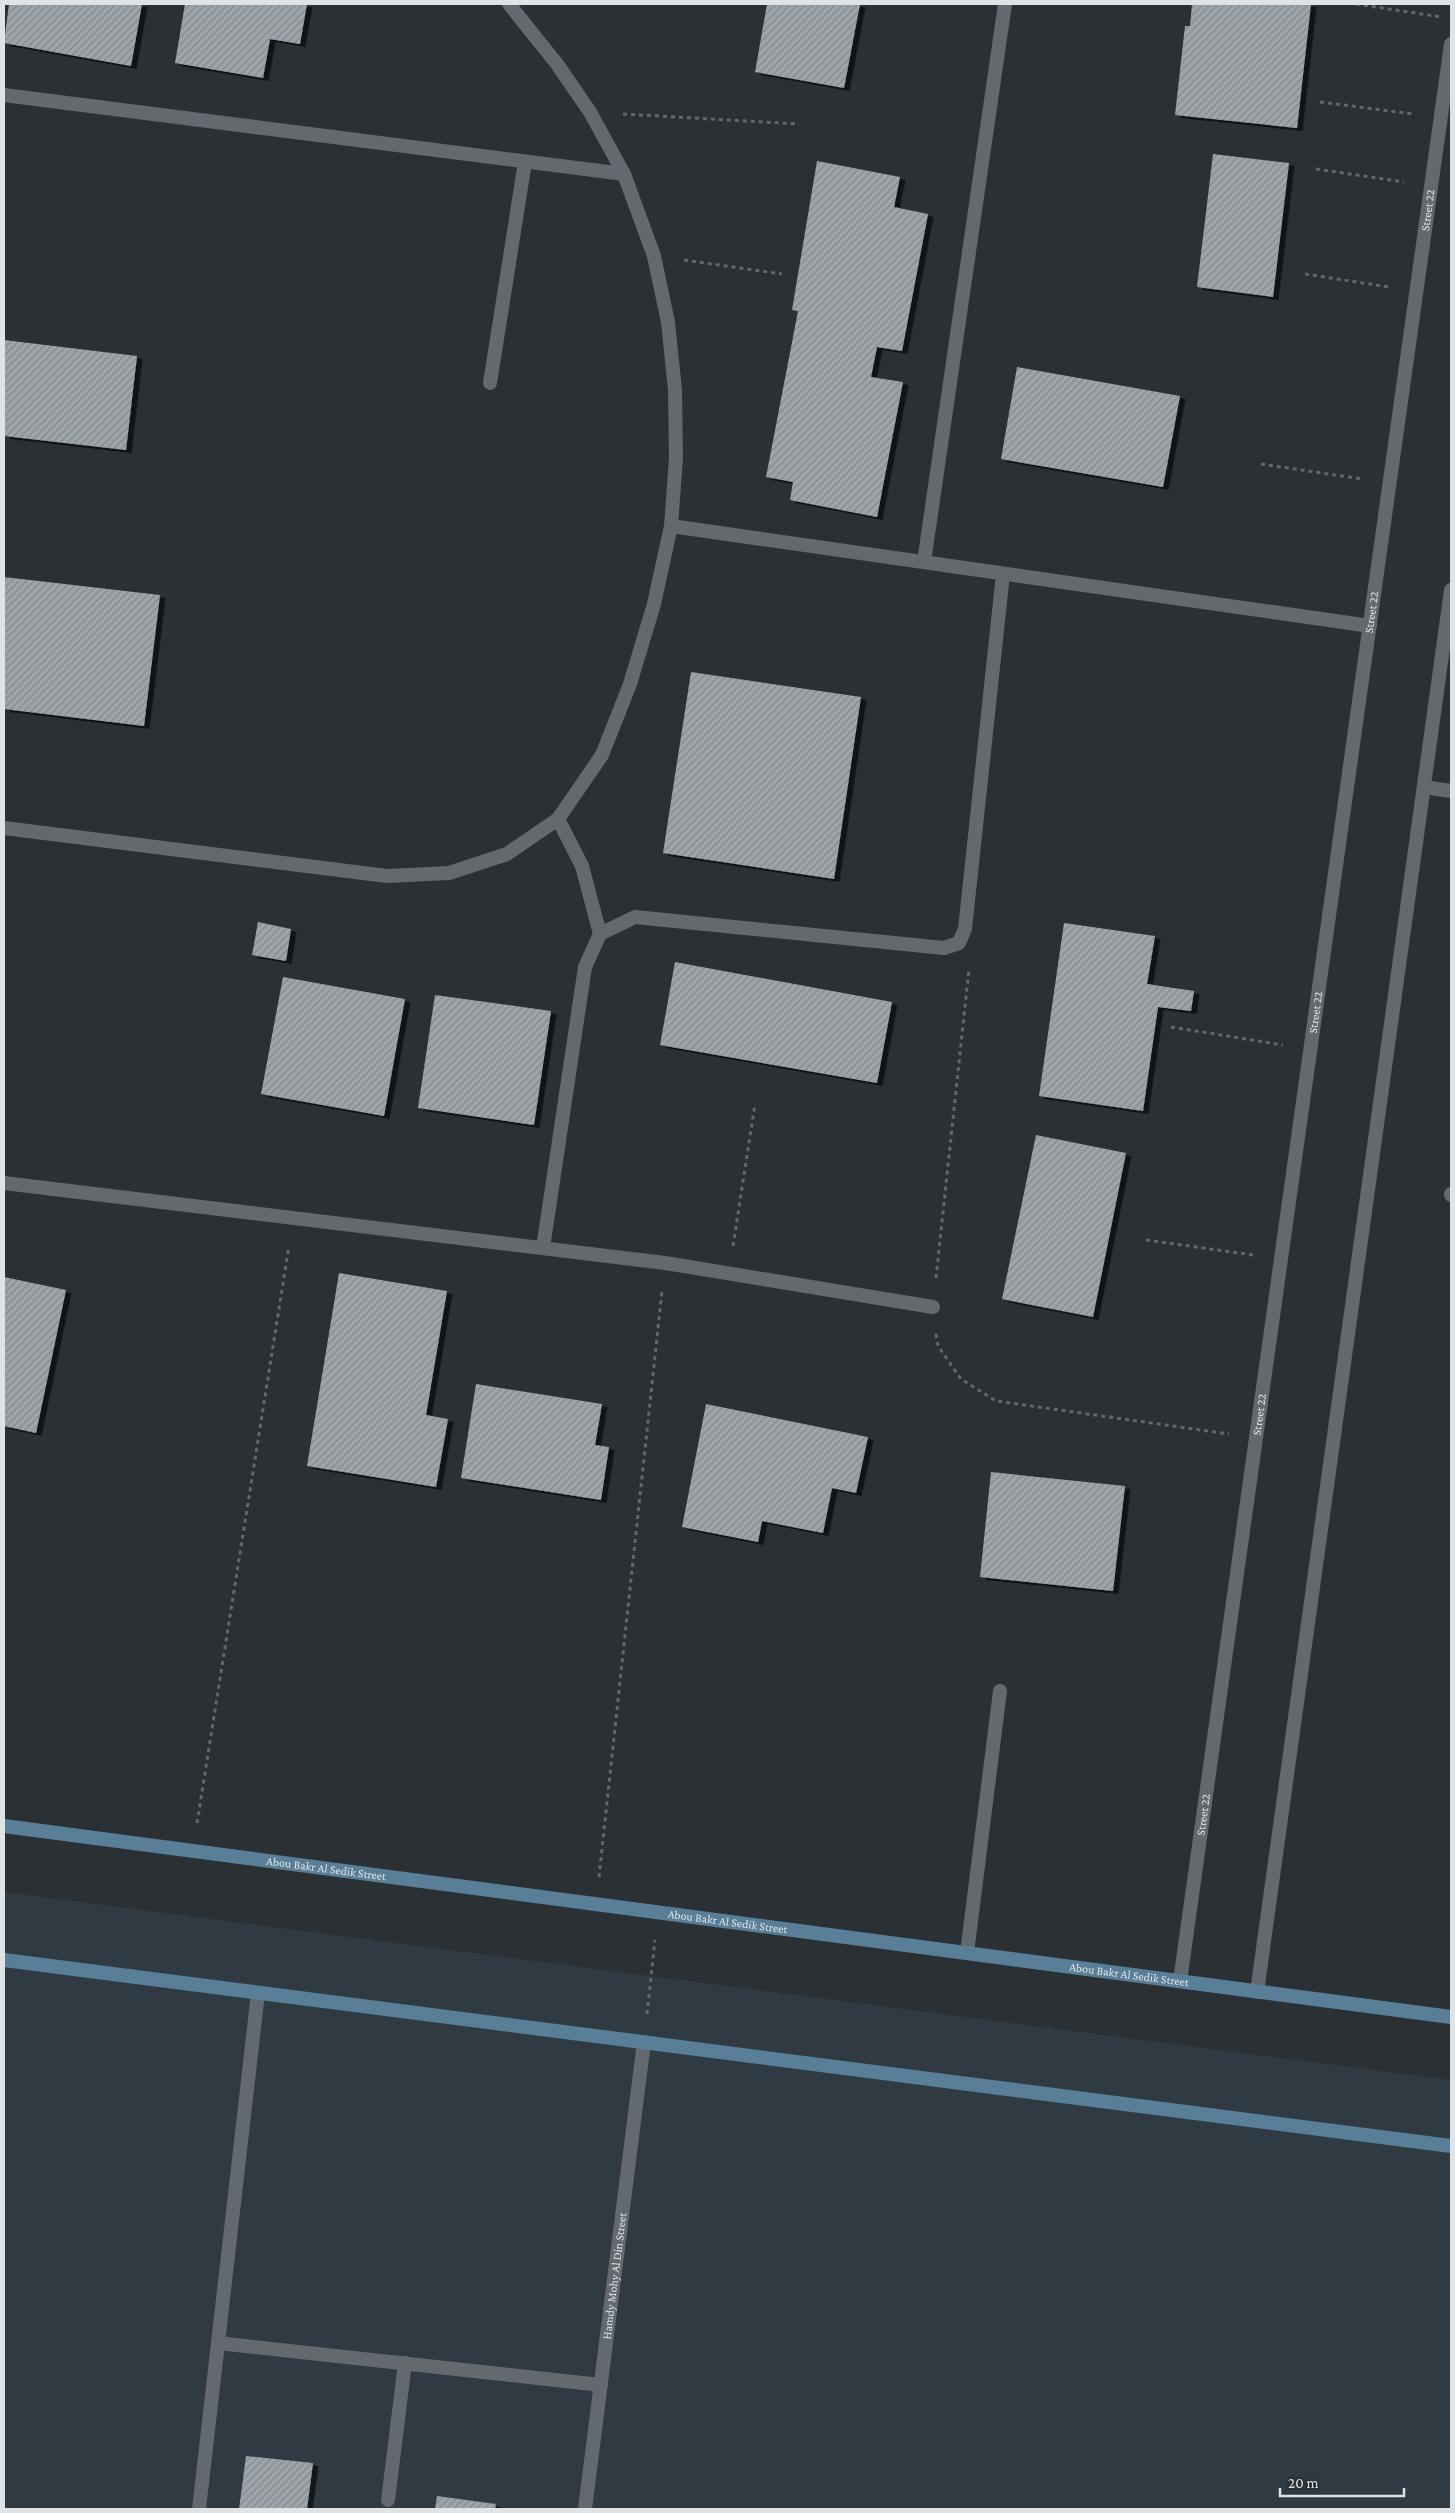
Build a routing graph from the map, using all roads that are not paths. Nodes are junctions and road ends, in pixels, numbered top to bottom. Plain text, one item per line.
1 (509, 4) edge
2 (1005, 4) edge
3 (1451, 44) edge
4 (4, 95) edge
5 (526, 162) junction
6 (624, 174) junction
7 (490, 383) dead end
8 (671, 526) junction
9 (924, 562) junction
10 (1003, 574) junction
11 (1451, 590) edge
12 (1370, 626) junction
13 (1424, 787) junction
14 (1451, 791) edge
15 (558, 819) junction
16 (4, 828) edge
17 (600, 934) junction
18 (4, 1184) edge
19 (543, 1248) junction
20 (933, 1308) road end
21 (1000, 1691) dead end
22 (4, 1826) edge
23 (967, 1953) junction
24 (4, 1960) edge
25 (1180, 1981) junction
26 (1257, 1992) junction
27 (258, 1993) junction
28 (1451, 2017) edge
29 (644, 2042) junction
30 (1451, 2146) edge
31 (218, 2343) junction
32 (404, 2363) junction
33 (601, 2385) junction
34 (388, 2500) dead end
35 (198, 2509) edge
36 (585, 2509) edge

1 - 6 street
2 - 9 street
3 - 12 street, Street 22
4 - 5 street
5 - 6 street
5 - 7 street
6 - 8 street
8 - 9 street
8 - 15 street
9 - 10 street
10 - 12 street
10 - 17 street
11 - 13 street
12 - 25 street, Street 22
13 - 14 street
13 - 26 street
15 - 16 street
15 - 17 street
17 - 19 street
18 - 19 street
19 - 20 street
21 - 23 street
22 - 23 main road, Abou Bakr Al Sedik Street
23 - 25 main road, Abou Bakr Al Sedik Street
24 - 27 main road
25 - 26 main road, Abou Bakr Al Sedik Street
26 - 28 main road, Abou Bakr Al Sedik Street
27 - 29 main road
27 - 31 street
29 - 30 main road
29 - 33 street, Hamdy Mohy Al Din Street
31 - 32 street
31 - 35 street
32 - 33 street
32 - 34 street
33 - 36 street, Hamdy Mohy Al Din Street

